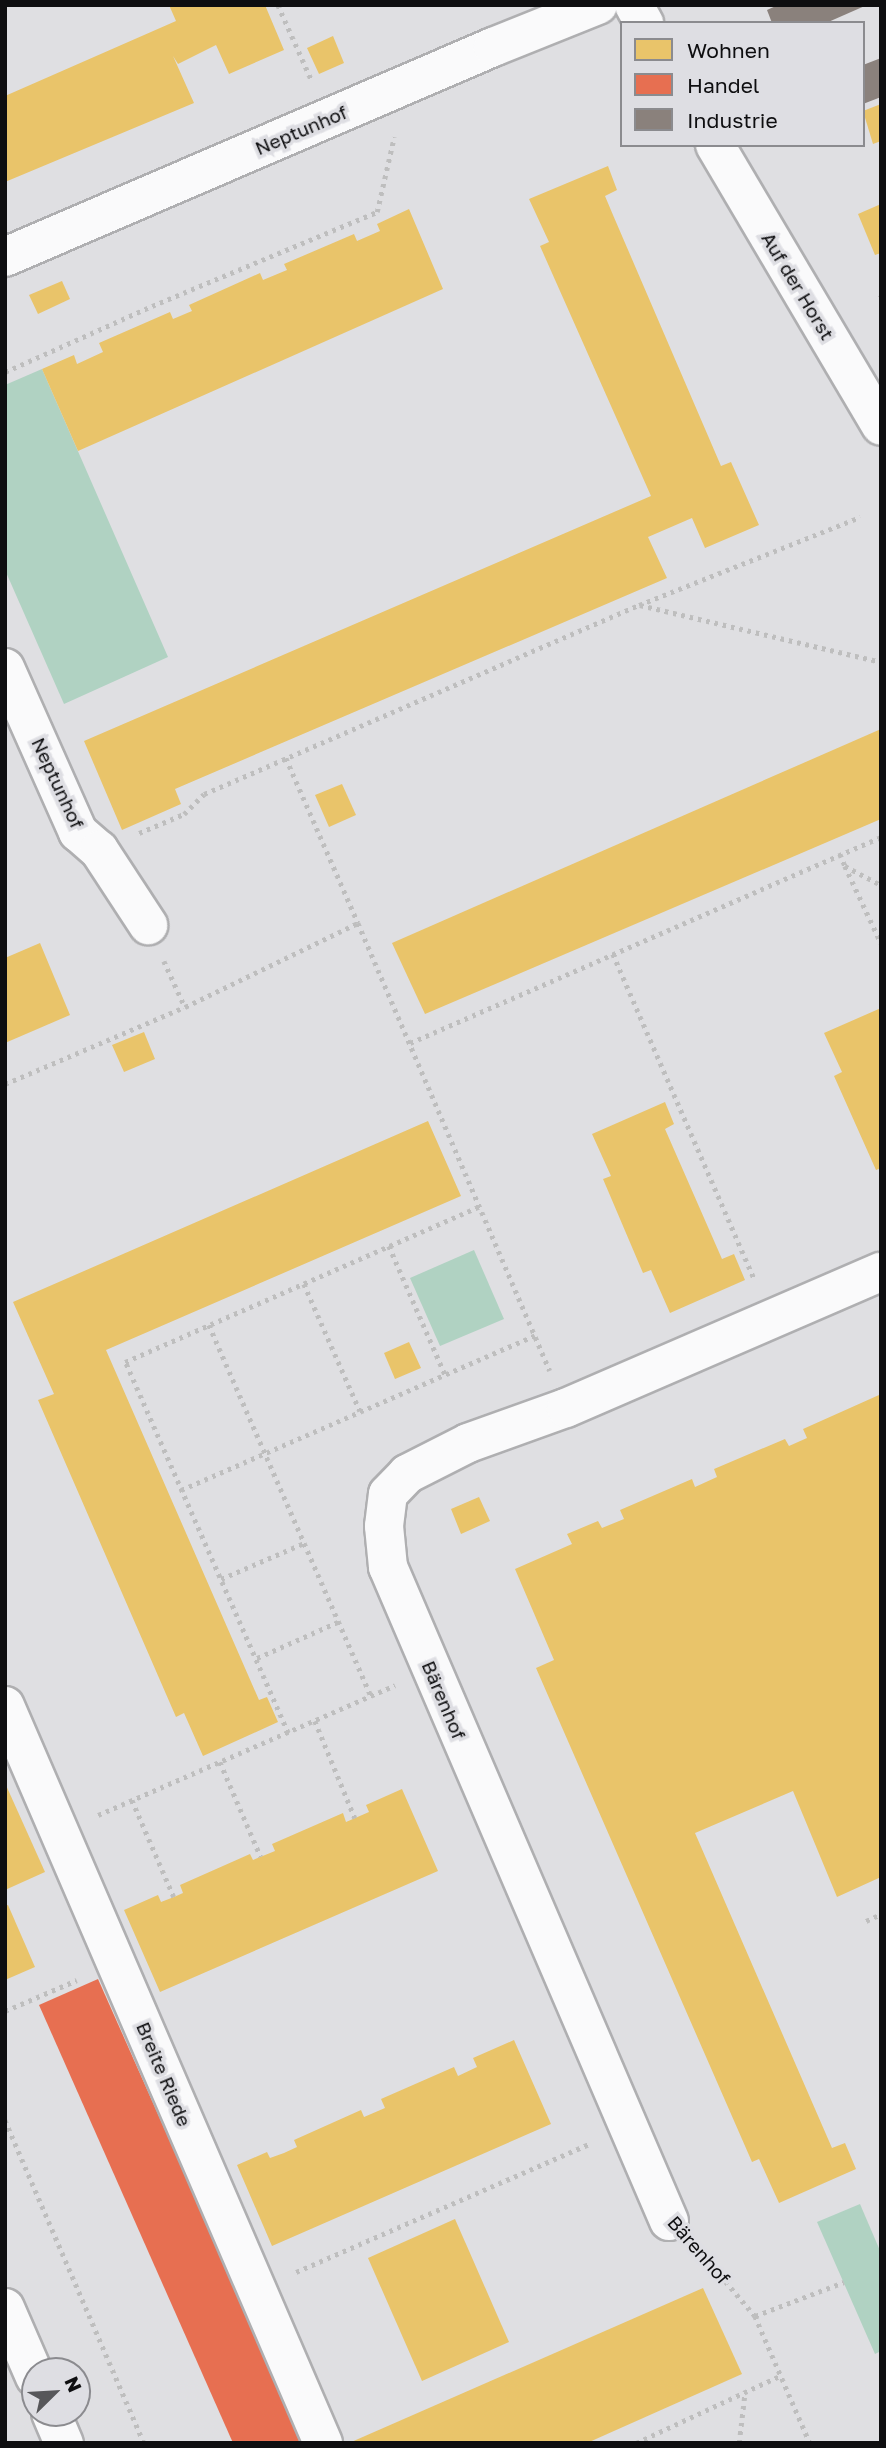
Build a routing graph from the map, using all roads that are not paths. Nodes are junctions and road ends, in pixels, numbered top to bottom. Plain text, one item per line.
1 (598, 5) edge
2 (634, 5) edge
3 (643, 21) edge
4 (716, 147) edge
5 (5, 257) edge
6 (881, 426) edge
7 (5, 668) edge
8 (148, 925) road end
9 (881, 1272) edge
10 (5, 1706) edge
11 (669, 2221) road end
12 (5, 2308) edge
13 (26, 2357) edge
14 (323, 2443) edge

1 - 5 street, Neptunhof
2 - 3 street
4 - 6 street, Auf der Horst
7 - 8 street, Neptunhof
9 - 11 street, Bärenhof
10 - 14 street, Breite Riede
12 - 13 street

